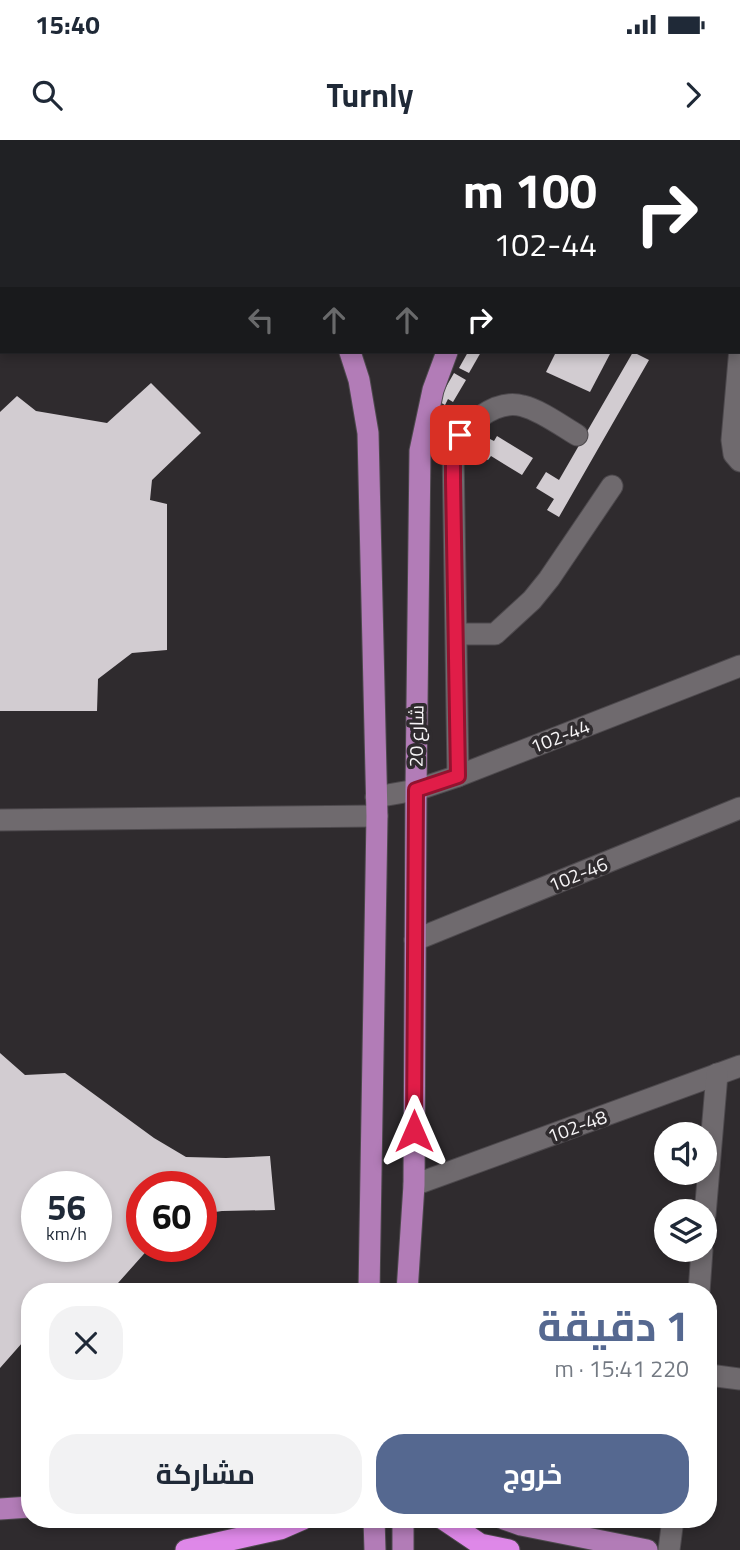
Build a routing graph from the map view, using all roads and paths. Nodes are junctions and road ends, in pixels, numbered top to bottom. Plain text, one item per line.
1 (351, 354) edge
2 (446, 354) edge
3 (739, 354) edge
4 (577, 435) dead end
5 (740, 461) edge
6 (612, 486) dead end
7 (457, 634) junction
8 (740, 666) edge
9 (458, 776) junction
10 (416, 790) junction
11 (377, 807) junction
12 (740, 808) edge
13 (0, 820) edge
14 (415, 940) junction
15 (740, 1066) edge
16 (717, 1074) junction
17 (414, 1185) junction
18 (706, 1199) edge
19 (371, 1226) junction
20 (701, 1262) edge
21 (361, 1283) edge
22 (369, 1283) edge
23 (408, 1283) edge
24 (700, 1283) edge
25 (717, 1376) edge
26 (740, 1379) edge
27 (21, 1508) edge
28 (0, 1509) edge
29 (282, 1528) edge
30 (374, 1528) edge
31 (403, 1528) edge
32 (456, 1528) edge
33 (536, 1528) edge
34 (672, 1528) edge
35 (186, 1550) edge
36 (375, 1550) edge
37 (403, 1550) edge
38 (509, 1550) edge
39 (647, 1550) edge
40 (669, 1550) edge

1 - 11 main road, شارع 20
2 - 10 main road, شارع 20
3 - 5 street
4 - 7 street
6 - 7 street
7 - 9 street
8 - 9 street, 102-44
9 - 10 street, 102-44
10 - 11 street, 102-44
10 - 14 main road, شارع 20
11 - 13 street, 102-44
11 - 19 main road, شارع 20
12 - 14 street, 102-46
14 - 17 main road, شارع 20
15 - 16 street, 102-48
16 - 17 street, 102-48
16 - 18 street
17 - 23 main road, شارع 20
19 - 21 main road
19 - 22 main road, شارع 20
20 - 24 street
25 - 26 street
27 - 28 main road
29 - 35 highway
30 - 36 main road
31 - 37 main road
32 - 38 highway
33 - 39 main road
34 - 40 street

